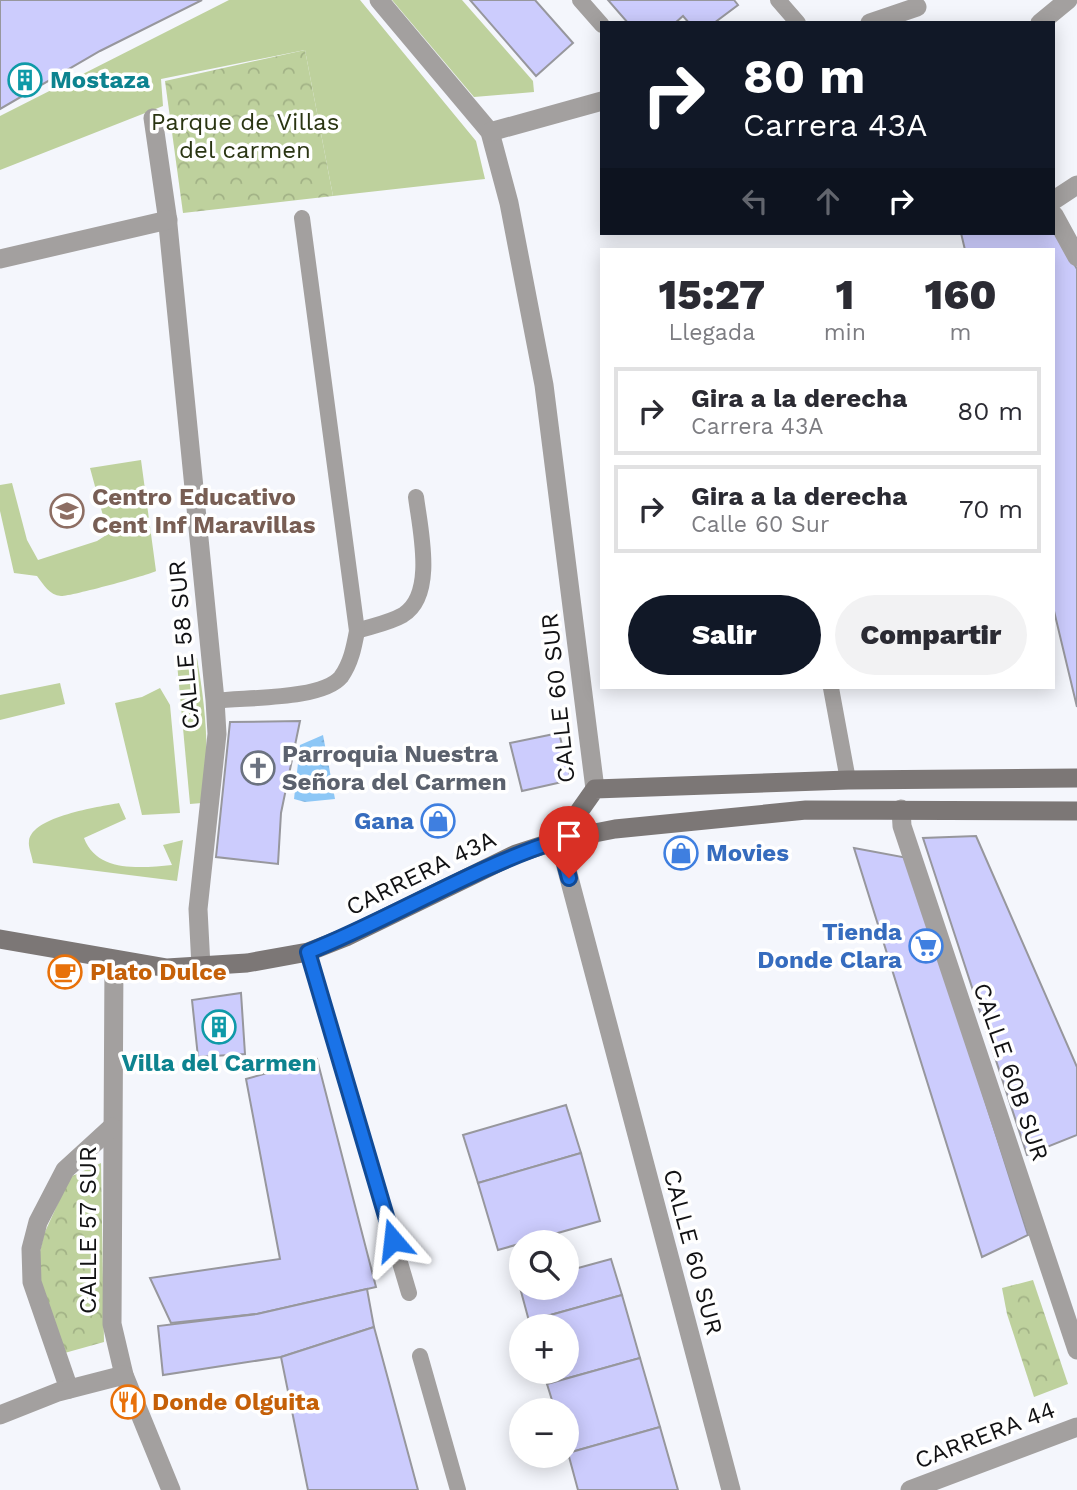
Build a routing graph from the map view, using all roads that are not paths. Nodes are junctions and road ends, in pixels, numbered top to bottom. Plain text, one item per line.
1 (379, 0) edge
2 (580, 0) edge
3 (778, 0) edge
4 (1068, 0) edge
5 (919, 7) edge
6 (796, 21) edge
7 (876, 21) edge
8 (1042, 21) edge
9 (600, 23) edge
10 (600, 102) edge
11 (153, 118) dead end
12 (490, 132) junction
13 (1077, 185) edge
14 (1055, 199) edge
15 (1055, 217) edge
16 (302, 218) dead end
17 (168, 220) junction
18 (1077, 257) edge
19 (0, 259) edge
20 (416, 497) dead end
21 (357, 631) junction
22 (831, 689) edge
23 (215, 701) junction
24 (1077, 778) edge
25 (848, 780) junction
26 (595, 789) junction
27 (901, 809) junction
28 (1077, 811) edge
29 (559, 840) junction
30 (0, 939) edge
31 (308, 952) junction
32 (114, 960) junction
33 (201, 967) junction
34 (112, 1128) junction
35 (409, 1293) dead end
36 (1077, 1350) edge
37 (420, 1356) dead end
38 (124, 1375) junction
39 (69, 1389) junction
40 (0, 1415) edge
41 (1077, 1427) edge
42 (172, 1490) edge
43 (458, 1490) edge
44 (731, 1490) edge
45 (910, 1490) edge

1 - 12 street, CALLE 60 SUR
2 - 9 lane
3 - 6 lane
4 - 8 street
5 - 7 street
10 - 12 street
11 - 17 street, CALLE 58 SUR
12 - 26 street, CALLE 60 SUR
13 - 14 street
15 - 18 street
16 - 21 lane
17 - 19 street
17 - 23 street, CALLE 58 SUR
20 - 21 lane
21 - 23 lane
22 - 25 lane
23 - 33 street, CALLE 58 SUR
24 - 25 main road
25 - 26 main road
26 - 29 main road, CALLE 60 SUR
27 - 28 main road, CARRERA 43A
27 - 29 main road, CARRERA 43A
27 - 36 street, CALLE 60B SUR
29 - 31 main road, CARRERA 43A
29 - 44 street, CALLE 60 SUR
30 - 32 main road, CARRERA 43A
31 - 33 main road, CARRERA 43A
31 - 35 lane
32 - 33 main road, CARRERA 43A
32 - 34 street, CALLE 57 SUR
34 - 38 street, CALLE 57 SUR
34 - 39 street
37 - 43 lane
38 - 39 street
38 - 42 street, CALLE 57 SUR
39 - 40 street
41 - 45 street, CARRERA 44

